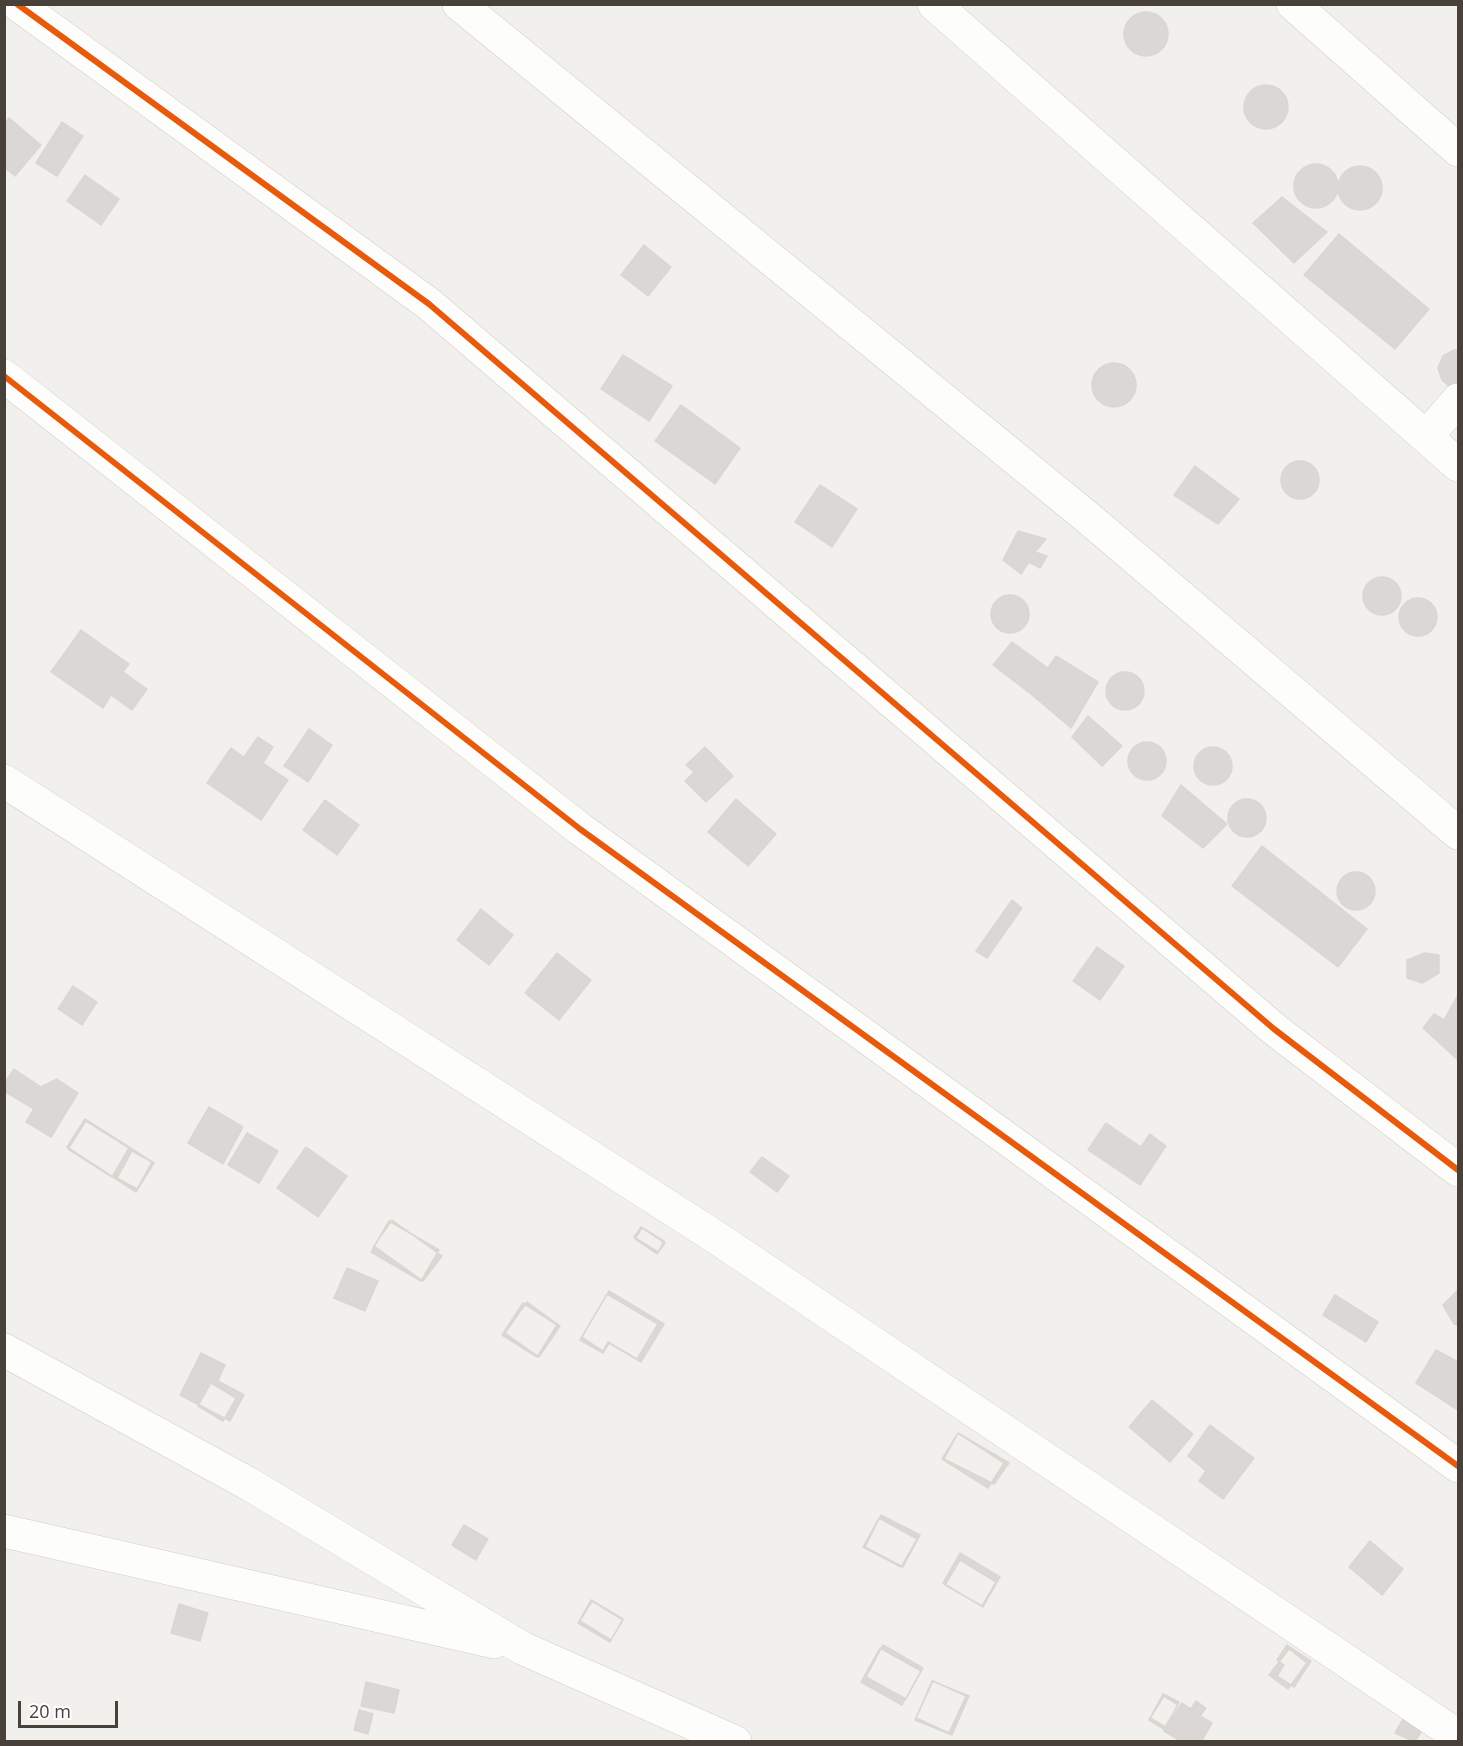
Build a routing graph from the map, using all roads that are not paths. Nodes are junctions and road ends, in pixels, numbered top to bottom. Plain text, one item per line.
1 (17, 4) edge
2 (459, 4) edge
3 (934, 4) edge
4 (1293, 4) edge
5 (1458, 150) edge
6 (4, 376) edge
7 (1458, 400) edge
8 (1426, 437) junction
9 (1458, 465) edge
10 (4, 781) edge
11 (1458, 833) edge
12 (1458, 1170) edge
13 (4, 1350) edge
14 (1458, 1466) edge
15 (4, 1532) edge
16 (522, 1648) junction
17 (1458, 1736) edge
18 (735, 1742) edge

1 - 12 street
2 - 11 street
3 - 8 street
4 - 5 street
6 - 14 street
7 - 8 street
8 - 9 street
10 - 17 street
13 - 16 street
15 - 16 street
16 - 18 street

